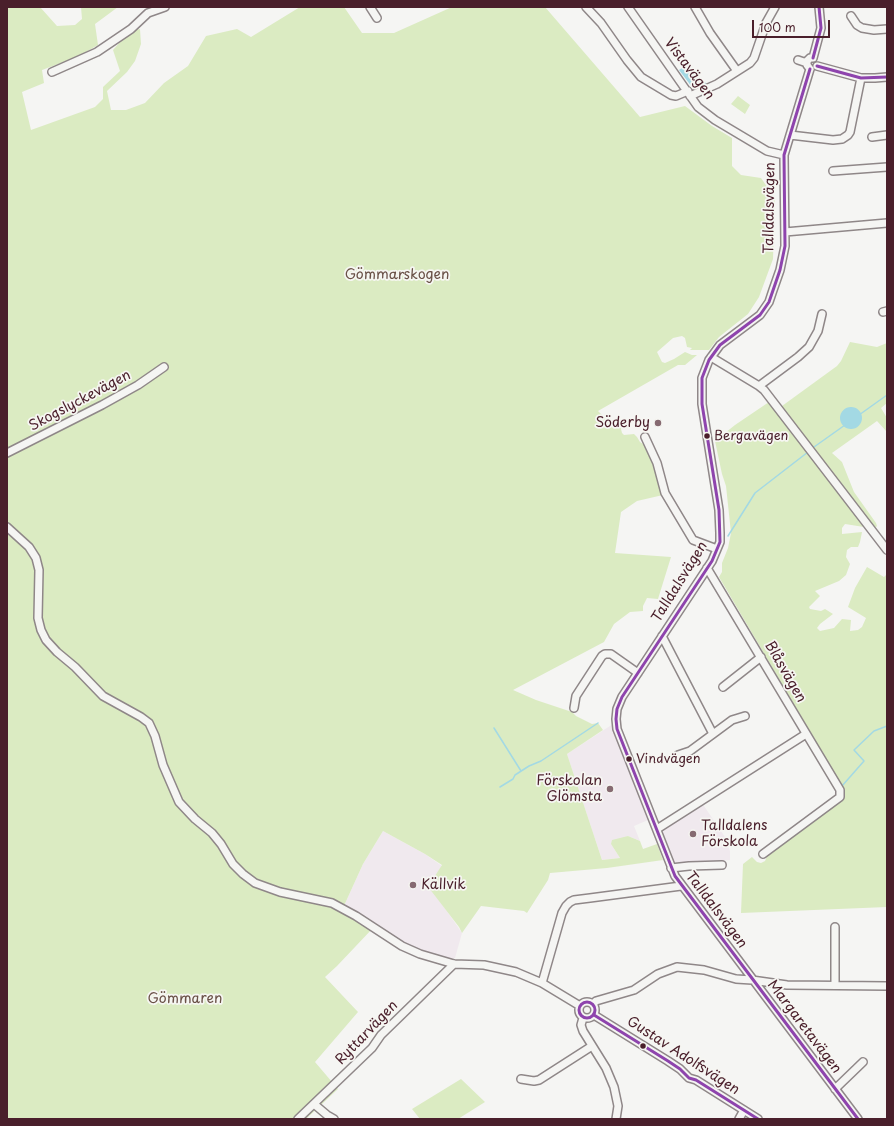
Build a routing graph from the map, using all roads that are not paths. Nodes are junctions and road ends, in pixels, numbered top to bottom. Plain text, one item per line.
1 (165, 7) edge
2 (370, 7) edge
3 (586, 7) edge
4 (628, 7) edge
5 (695, 7) edge
6 (774, 7) edge
7 (819, 7) edge
8 (851, 16) dead end
9 (377, 18) dead end
10 (887, 29) edge
11 (798, 60) dead end
12 (811, 66) junction
13 (736, 71) junction
14 (52, 72) dead end
15 (887, 77) edge
16 (861, 78) junction
17 (689, 94) junction
18 (790, 135) junction
19 (887, 135) edge
20 (872, 138) dead end
21 (784, 155) junction
22 (887, 167) edge
23 (833, 171) dead end
24 (887, 223) edge
25 (785, 232) junction
26 (822, 314) dead end
27 (711, 357) junction
28 (164, 367) dead end
29 (759, 386) junction
30 (645, 437) dead end
31 (7, 454) edge
32 (7, 526) edge
33 (717, 549) junction
34 (887, 550) edge
35 (707, 568) junction
36 (662, 636) junction
37 (761, 657) junction
38 (638, 674) junction
39 (723, 687) dead end
40 (574, 708) dead end
41 (745, 716) dead end
42 (713, 734) junction
43 (806, 734) junction
44 (678, 755) dead end
45 (657, 829) junction
46 (763, 854) dead end
47 (722, 865) dead end
48 (671, 868) junction
49 (681, 886) junction
50 (835, 927) dead end
51 (454, 964) junction
52 (752, 980) junction
53 (542, 983) junction
54 (835, 985) junction
55 (887, 986) edge
56 (593, 1004) junction
57 (580, 1006) junction
58 (594, 1015) junction
59 (583, 1018) junction
60 (592, 1046) junction
61 (863, 1062) dead end
62 (521, 1079) dead end
63 (835, 1089) junction
64 (314, 1104) junction
65 (744, 1110) junction
66 (298, 1119) edge
67 (334, 1119) edge
68 (616, 1119) edge
69 (739, 1119) edge
70 (758, 1119) edge
71 (858, 1119) edge

1 - 14 street
2 - 9 street
3 - 17 street
4 - 17 street, Vistavägen
5 - 13 street
6 - 13 street
7 - 12 street
8 - 10 street
11 - 12 street
12 - 16 street
12 - 18 street, Talldalsvägen
13 - 17 street
15 - 16 street
16 - 18 street
17 - 21 street, Vistavägen
18 - 21 street, Talldalsvägen
19 - 20 street
21 - 25 street, Talldalsvägen
22 - 23 street
24 - 25 street
25 - 27 street, Talldalsvägen
26 - 29 street
27 - 29 street
27 - 33 street, Talldalsvägen
28 - 31 street, Skogslyckevägen
29 - 34 street
30 - 33 street
32 - 51 street
33 - 35 street, Talldalsvägen
35 - 36 street, Talldalsvägen
35 - 37 street, Blåsvägen
36 - 38 street, Talldalsvägen
36 - 42 street
37 - 39 street
37 - 43 street, Blåsvägen
38 - 40 street
38 - 45 street, Talldalsvägen
41 - 42 street
42 - 44 street
43 - 45 street
43 - 46 street, Blåsvägen
45 - 48 street, Talldalsvägen
47 - 48 street
48 - 49 street, Talldalsvägen
49 - 52 street, Talldalsvägen
49 - 53 street
50 - 54 street
51 - 53 street
51 - 64 street, Ryttarvägen
52 - 54 street
52 - 56 street
52 - 63 street, Margaretavägen
53 - 57 street
54 - 55 street
56 - 57 street
56 - 58 street
57 - 59 street
58 - 59 street
58 - 65 street, Gustav Adolfsvägen
59 - 60 street
60 - 62 street
60 - 68 street
61 - 63 street, Margaretavägen
63 - 71 street, Margaretavägen
64 - 66 street, Ryttarvägen
64 - 67 street
65 - 69 street
65 - 70 street, Gustav Adolfsvägen

